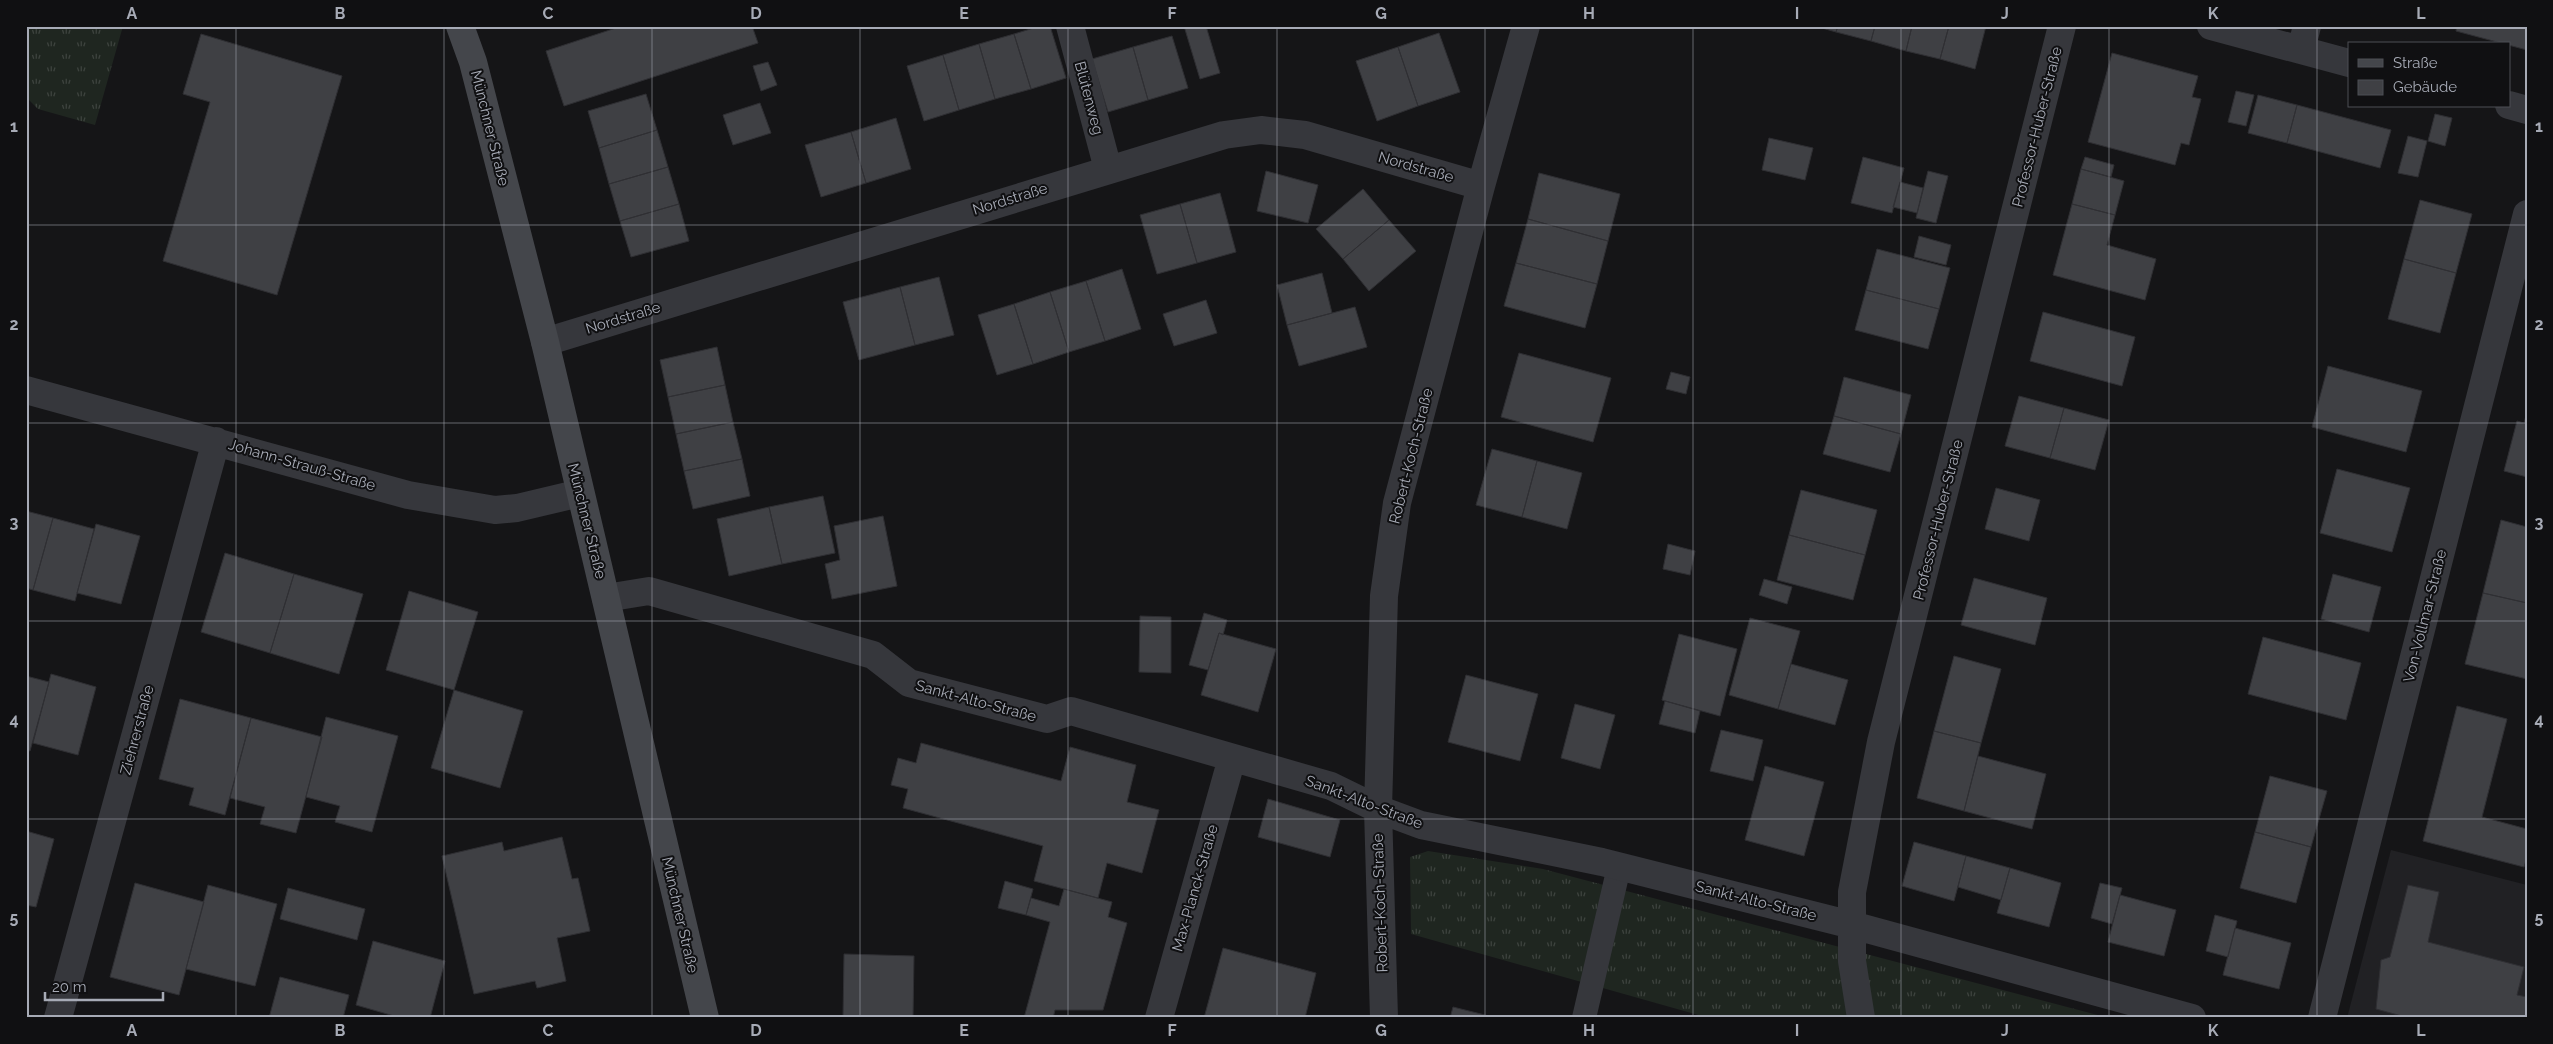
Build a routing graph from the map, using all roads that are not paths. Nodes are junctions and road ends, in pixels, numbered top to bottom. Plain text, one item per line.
1 (460, 26) edge
2 (1070, 26) edge
3 (1526, 26) edge
4 (2062, 26) edge
5 (2211, 26) edge
6 (2304, 38) edge
7 (2348, 62) edge
8 (2510, 105) edge
9 (2527, 110) edge
10 (1108, 169) junction
11 (1480, 186) junction
12 (2527, 214) edge
13 (545, 342) junction
14 (26, 390) edge
15 (216, 441) junction
16 (580, 494) junction
17 (606, 598) junction
18 (1232, 758) junction
19 (1378, 809) junction
20 (1619, 867) junction
21 (1852, 925) junction
22 (58, 1018) edge
23 (705, 1018) edge
24 (1159, 1018) edge
25 (1384, 1018) edge
26 (1584, 1018) edge
27 (1861, 1018) edge
28 (2192, 1018) edge
29 (2322, 1018) edge

1 - 13 main road, Münchner Straße
2 - 10 street, Blütenweg
3 - 11 street, Robert-Koch-Straße
4 - 21 street, Professor-Huber-Straße
5 - 6 street
6 - 7 street
8 - 9 street
10 - 11 street, Nordstraße
10 - 13 street, Nordstraße
11 - 19 street, Robert-Koch-Straße
12 - 29 street, Von-Vollmar-Straße
13 - 16 main road, Münchner Straße
14 - 15 street, Johann-Strauß-Straße
15 - 16 street, Johann-Strauß-Straße
15 - 22 street, Ziehrerstraße
16 - 17 main road, Münchner Straße
17 - 18 street, Sankt-Alto-Straße
17 - 23 main road, Münchner Straße
18 - 19 street, Sankt-Alto-Straße
18 - 24 street, Max-Planck-Straße
19 - 20 street, Sankt-Alto-Straße
19 - 25 street, Robert-Koch-Straße
20 - 21 street, Sankt-Alto-Straße
20 - 26 lane
21 - 27 street, Professor-Huber-Straße
21 - 28 street, Sankt-Alto-Straße

